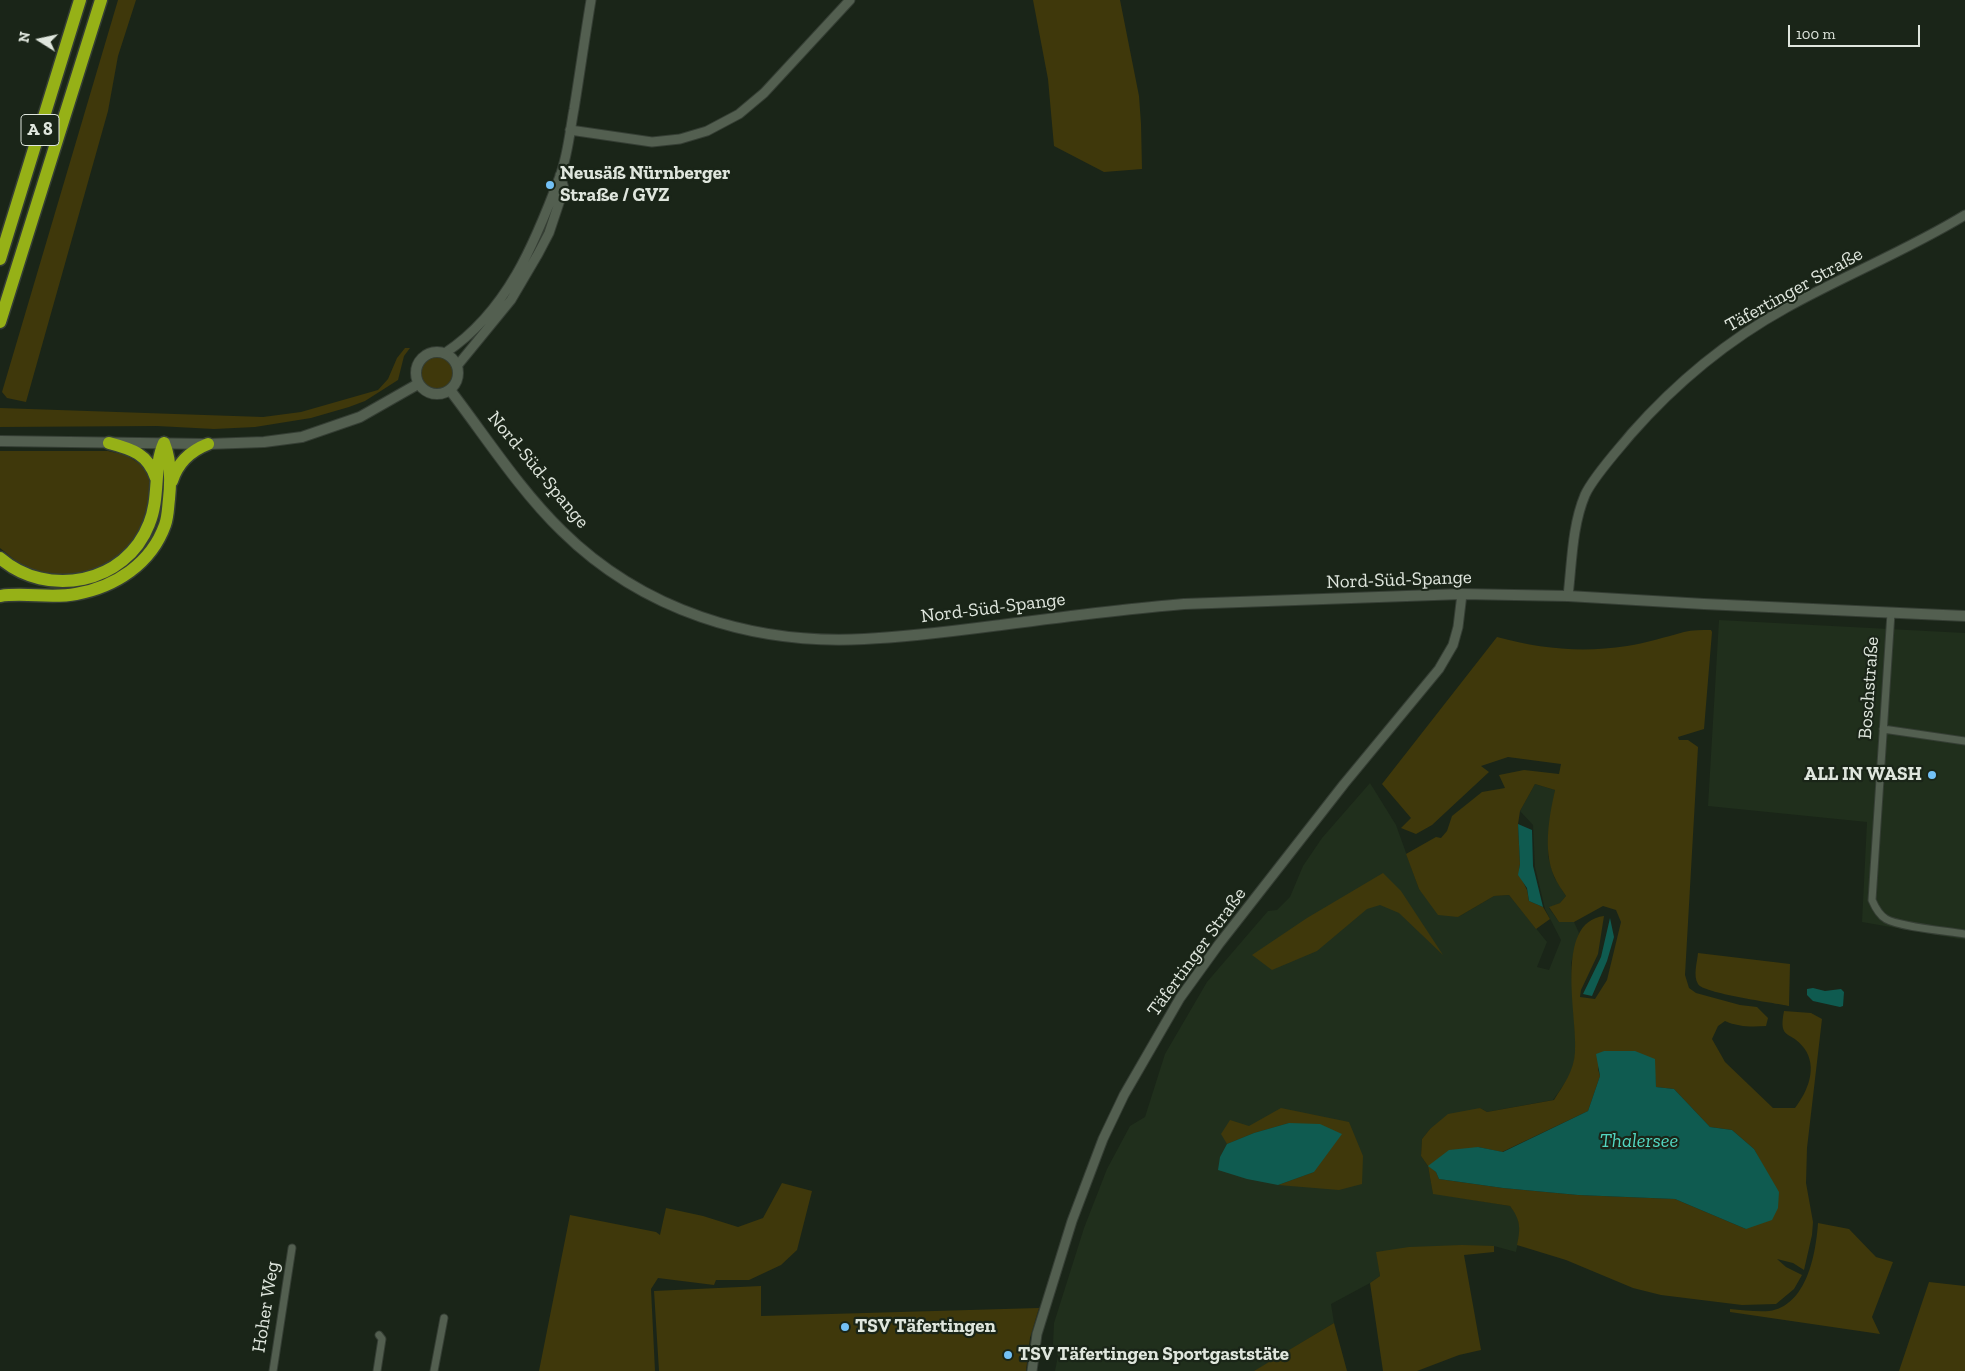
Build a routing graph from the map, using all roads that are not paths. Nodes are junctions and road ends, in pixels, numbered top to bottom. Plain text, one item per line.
1 (80, 0) edge
2 (101, 0) edge
3 (591, 0) edge
4 (850, 0) edge
5 (570, 130) junction
6 (1965, 215) edge
7 (0, 259) edge
8 (516, 284) junction
9 (0, 322) edge
10 (445, 353) junction
11 (457, 366) junction
12 (418, 384) junction
13 (450, 390) junction
14 (3, 441) edge
15 (109, 443) junction
16 (164, 443) junction
17 (208, 444) junction
18 (157, 483) junction
19 (170, 485) junction
20 (0, 558) edge
21 (1462, 594) junction
22 (0, 596) edge
23 (1568, 596) junction
24 (1891, 612) junction
25 (1965, 616) edge
26 (1883, 729) junction
27 (1965, 741) edge
28 (1965, 934) edge
29 (292, 1248) dead end
30 (444, 1318) dead end
31 (379, 1335) dead end
32 (273, 1371) edge
33 (377, 1371) edge
34 (434, 1371) edge
35 (1032, 1371) edge

1 - 7 highway, A 8
2 - 9 highway, A 8
3 - 5 street
4 - 5 street
5 - 8 street
6 - 23 street, Täfertinger Straße
8 - 10 street
8 - 11 street
10 - 11 main road
10 - 12 main road
11 - 13 main road
12 - 13 main road
12 - 17 main road
13 - 21 main road, Nord-Süd-Spange
14 - 15 main road
15 - 16 main road
15 - 18 highway
16 - 17 main road
16 - 18 highway
16 - 19 highway
17 - 19 highway
18 - 20 highway
19 - 22 highway
21 - 23 main road, Nord-Süd-Spange
21 - 35 street, Täfertinger Straße
23 - 24 main road, Nord-Süd-Spange
24 - 25 main road, Nord-Süd-Spange
24 - 26 street, Boschstraße
26 - 27 street
26 - 28 street, Boschstraße
29 - 32 street, Hoher Weg
30 - 34 street
31 - 33 street

